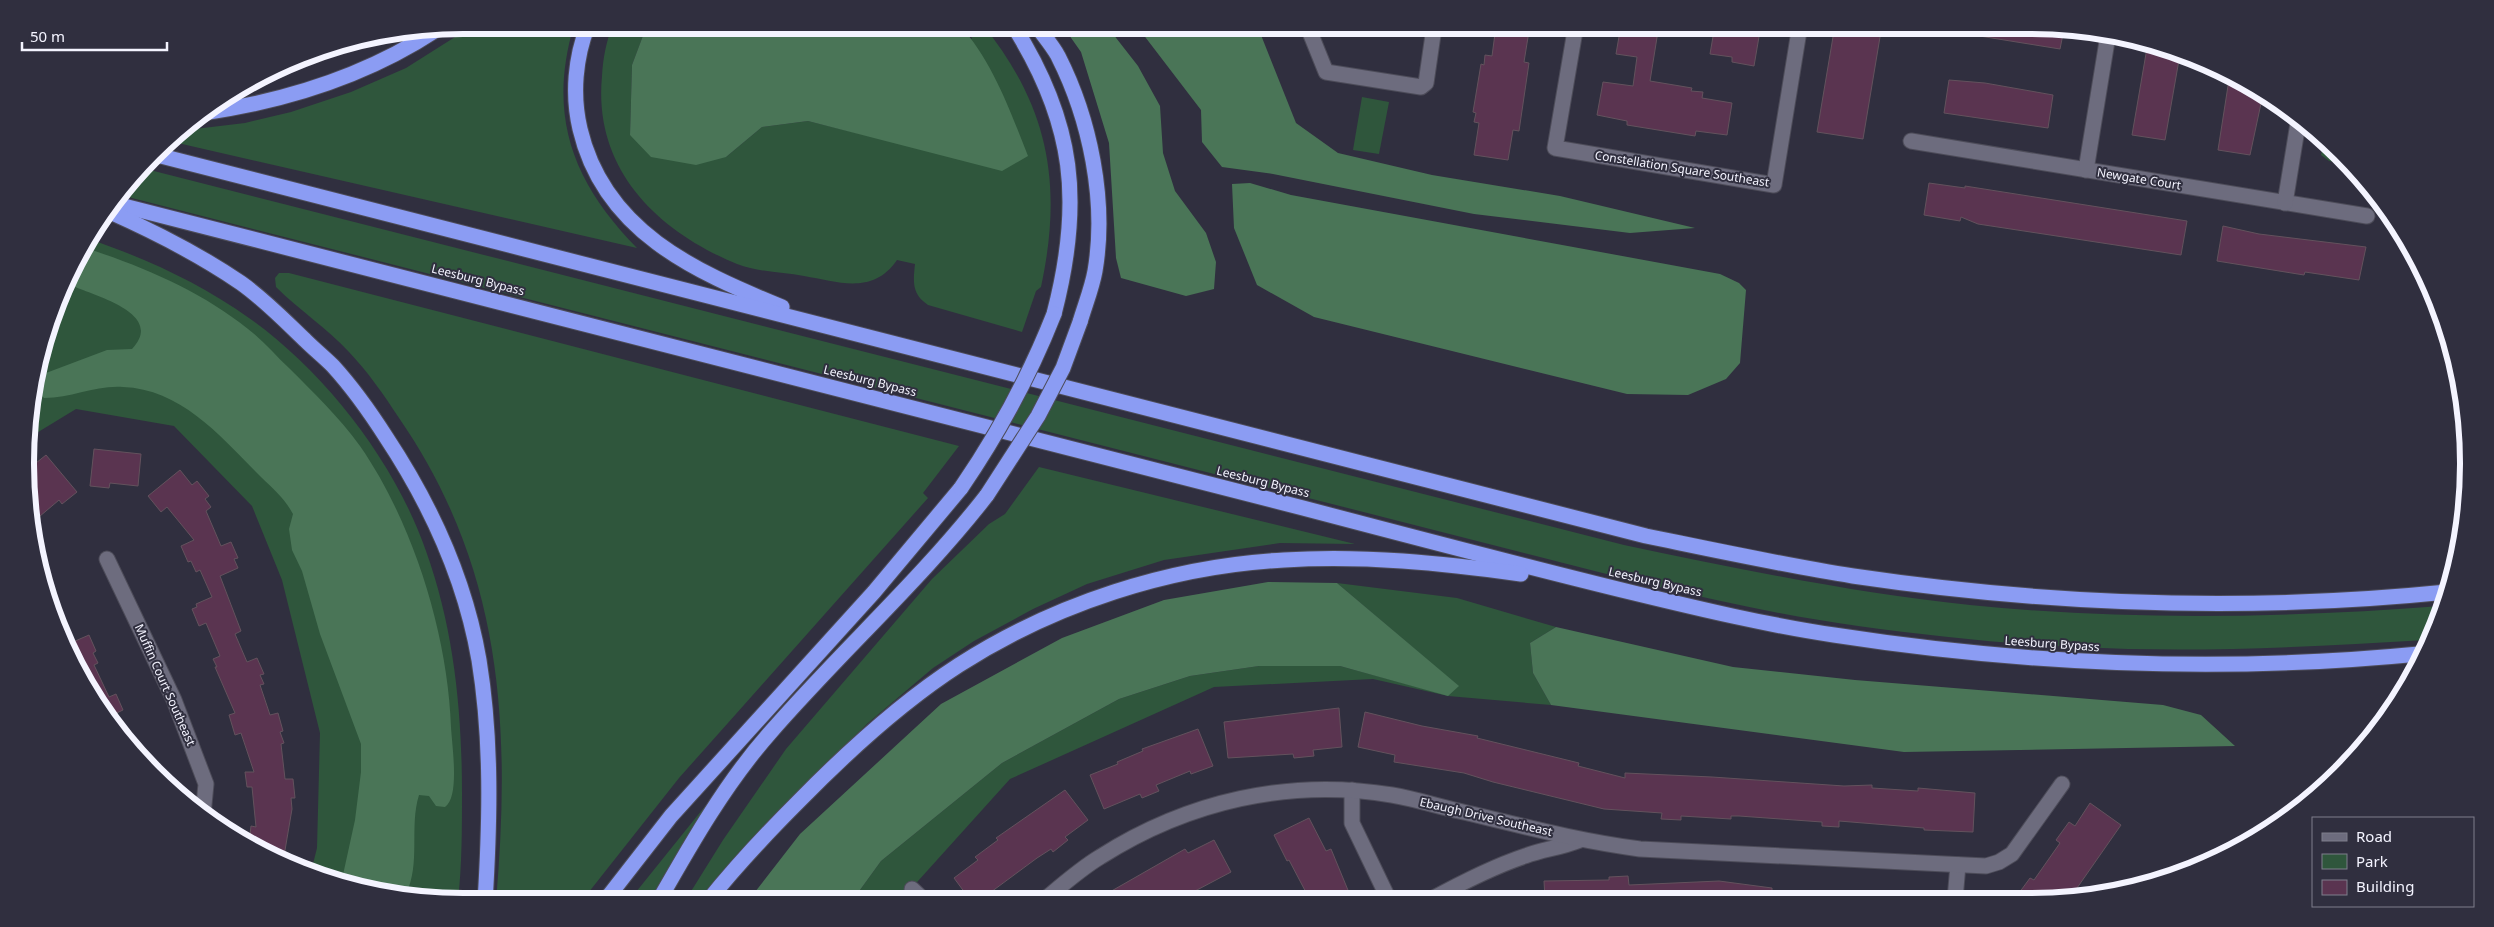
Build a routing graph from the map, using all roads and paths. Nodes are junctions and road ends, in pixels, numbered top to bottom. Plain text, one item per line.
1 (585, 34) edge
2 (1019, 34) edge
3 (1042, 34) edge
4 (1311, 34) edge
5 (1433, 34) edge
6 (1574, 34) edge
7 (1799, 34) edge
8 (426, 36) edge
9 (2107, 41) edge
10 (219, 111) edge
11 (2297, 127) edge
12 (1911, 142) dead end
13 (163, 157) edge
14 (2086, 170) junction
15 (2285, 203) junction
16 (121, 205) edge
17 (114, 214) edge
18 (2367, 216) dead end
19 (919, 350) junction
20 (107, 559) dead end
21 (1593, 583) junction
22 (2440, 592) edge
23 (2416, 654) edge
24 (2062, 784) dead end
25 (1352, 790) junction
26 (204, 805) edge
27 (1580, 840) junction
28 (1958, 865) junction
29 (912, 889) dead end
30 (486, 893) edge
31 (611, 893) edge
32 (663, 893) edge
33 (715, 893) edge
34 (916, 893) edge
35 (1053, 893) edge
36 (1386, 893) edge
37 (1444, 893) edge
38 (1955, 893) edge

1 - 19 highway
2 - 31 highway, bridge
3 - 32 highway, bridge
4 - 5 street
6 - 7 street, Constellation Square Southeast
8 - 10 highway
9 - 14 street
11 - 15 street
12 - 14 street, Newgate Court
13 - 19 highway
14 - 15 street, Newgate Court
15 - 18 street, Newgate Court
16 - 21 highway, Leesburg Bypass
17 - 30 highway
19 - 22 highway
20 - 26 street, Muffin Court Southeast
21 - 23 highway, Leesburg Bypass
21 - 33 highway
24 - 28 street, Ebaugh Drive Southeast
25 - 27 street, Ebaugh Drive Southeast
25 - 35 street, Ebaugh Drive Southeast
25 - 36 street
27 - 28 street, Ebaugh Drive Southeast
27 - 37 street
28 - 38 street
29 - 34 street

